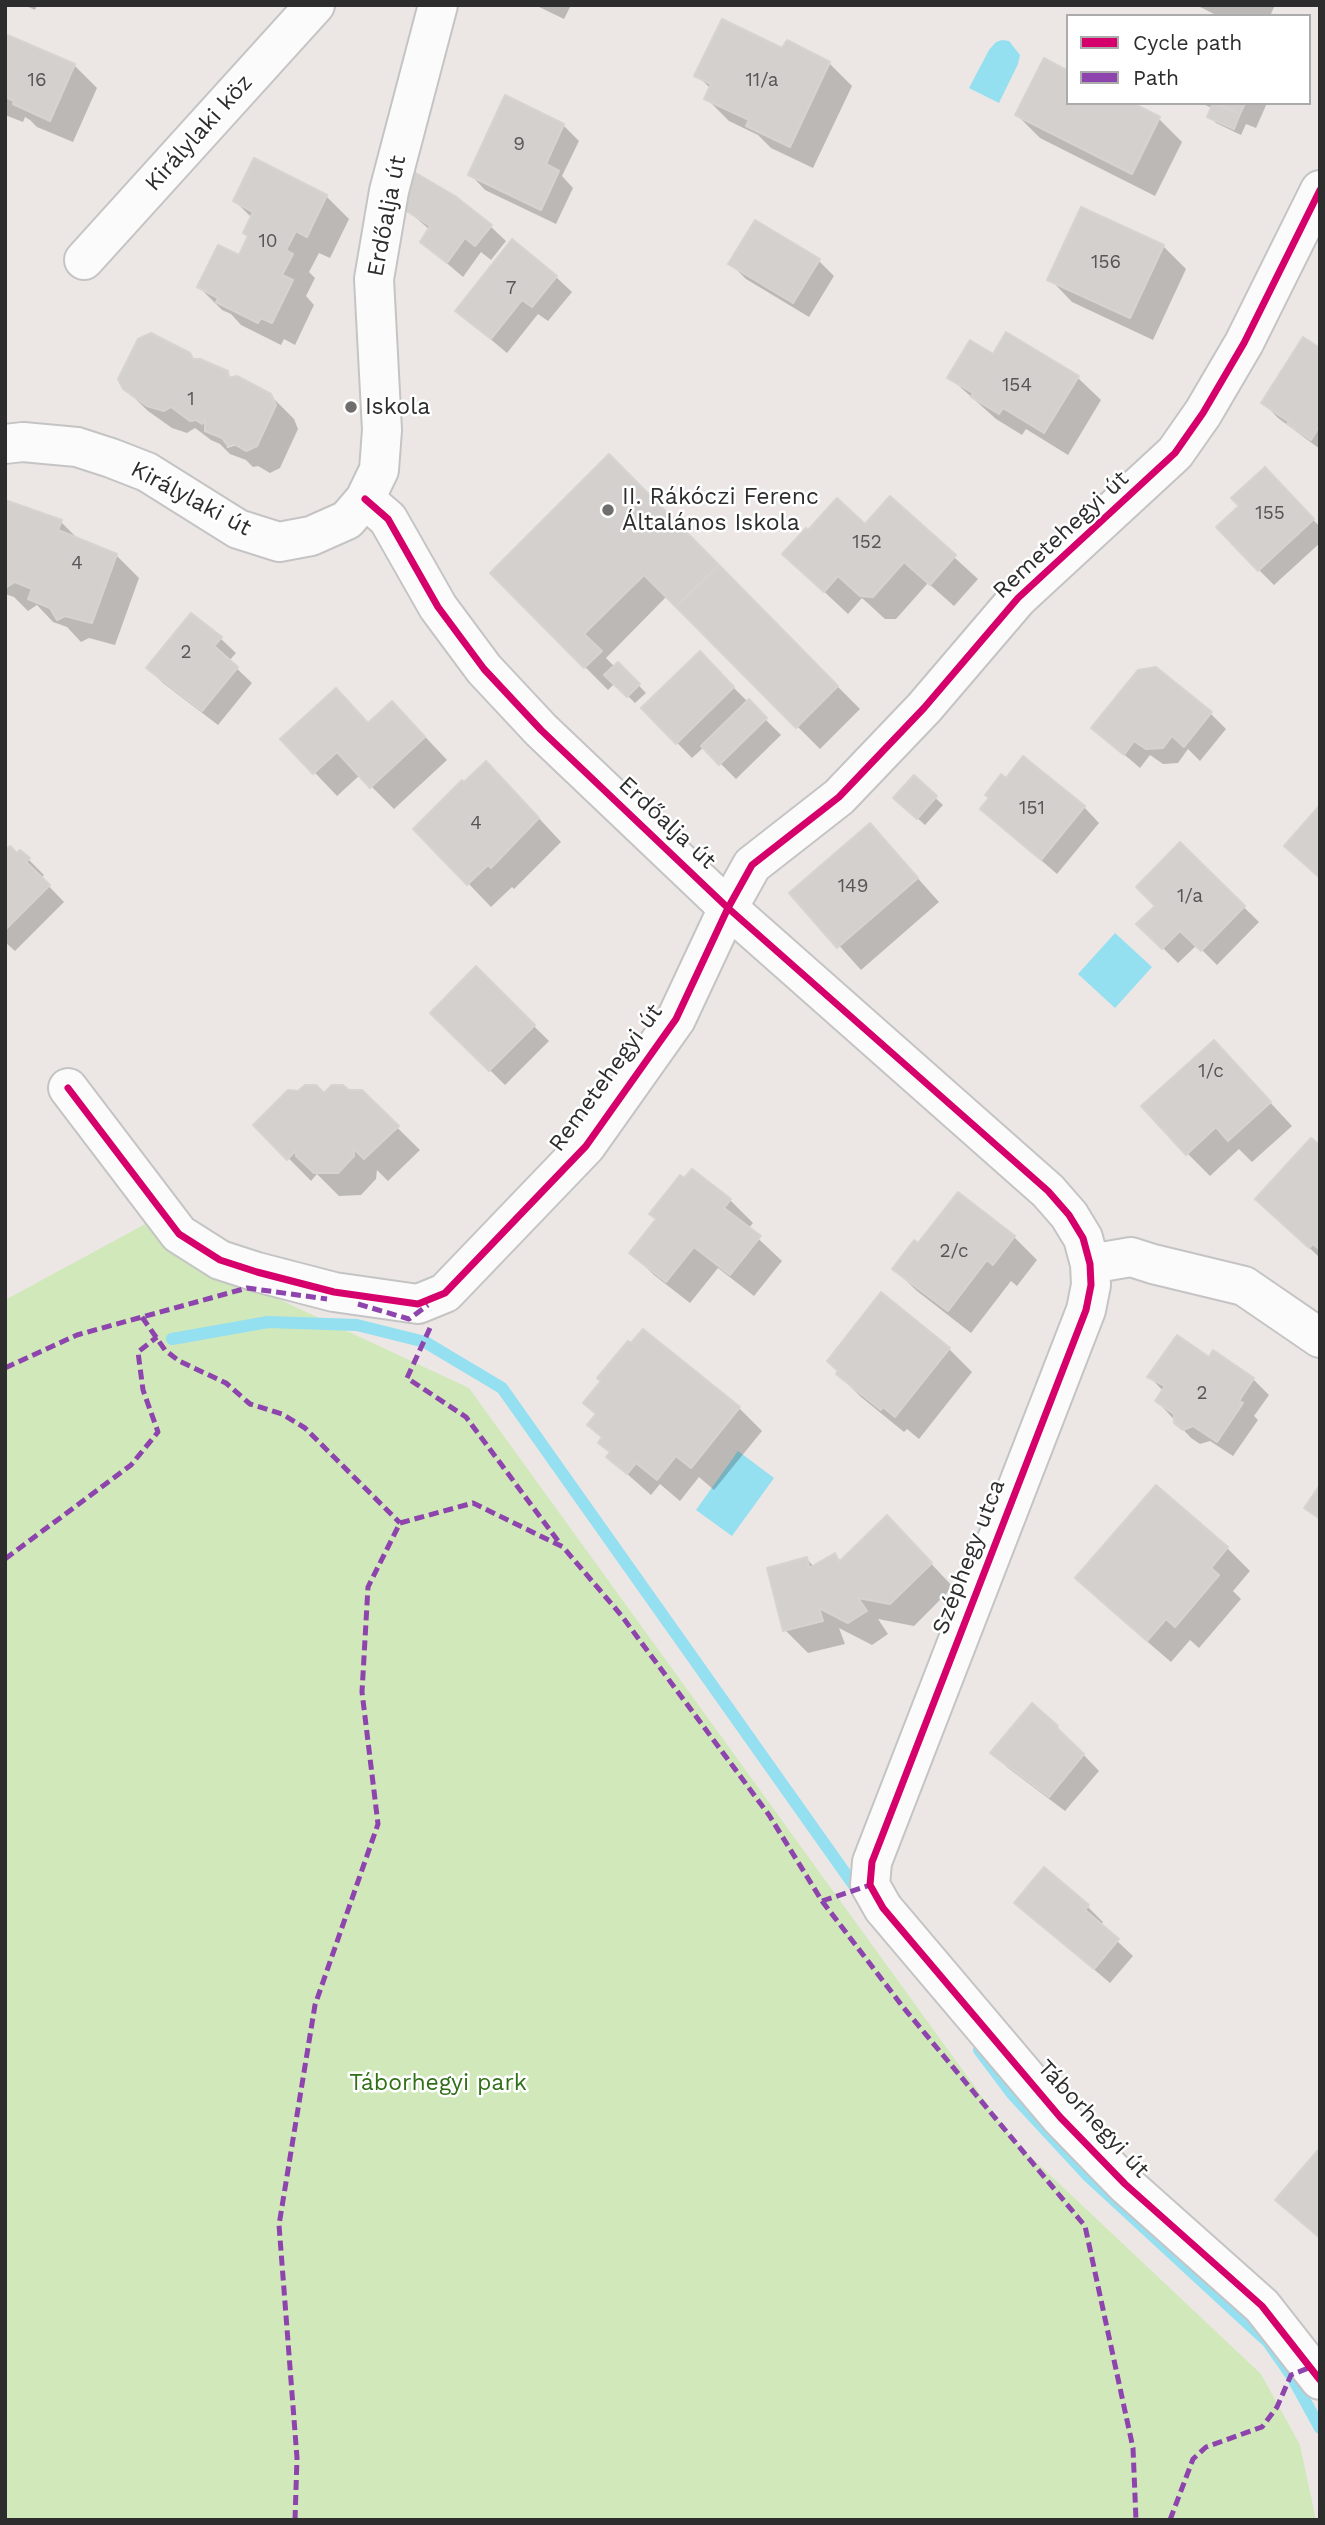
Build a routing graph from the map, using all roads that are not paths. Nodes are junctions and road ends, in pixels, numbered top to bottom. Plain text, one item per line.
1 (315, 5) edge
2 (438, 5) edge
3 (1320, 190) edge
4 (84, 260) dead end
5 (5, 444) edge
6 (365, 499) junction
7 (728, 908) junction
8 (68, 1088) dead end
9 (1090, 1264) junction
10 (1320, 1338) edge
11 (872, 1862) joint
12 (1320, 2380) edge

1 - 4 street, Királylaki köz
2 - 6 street, Erdőalja út
3 - 7 street, Remetehegyi út
5 - 6 street, Királylaki út
6 - 7 street, Erdőalja út
7 - 8 street, Remetehegyi út
7 - 9 street, Erdőalja út
9 - 10 street
9 - 11 street, Széphegy utca
11 - 12 street, Táborhegyi út

